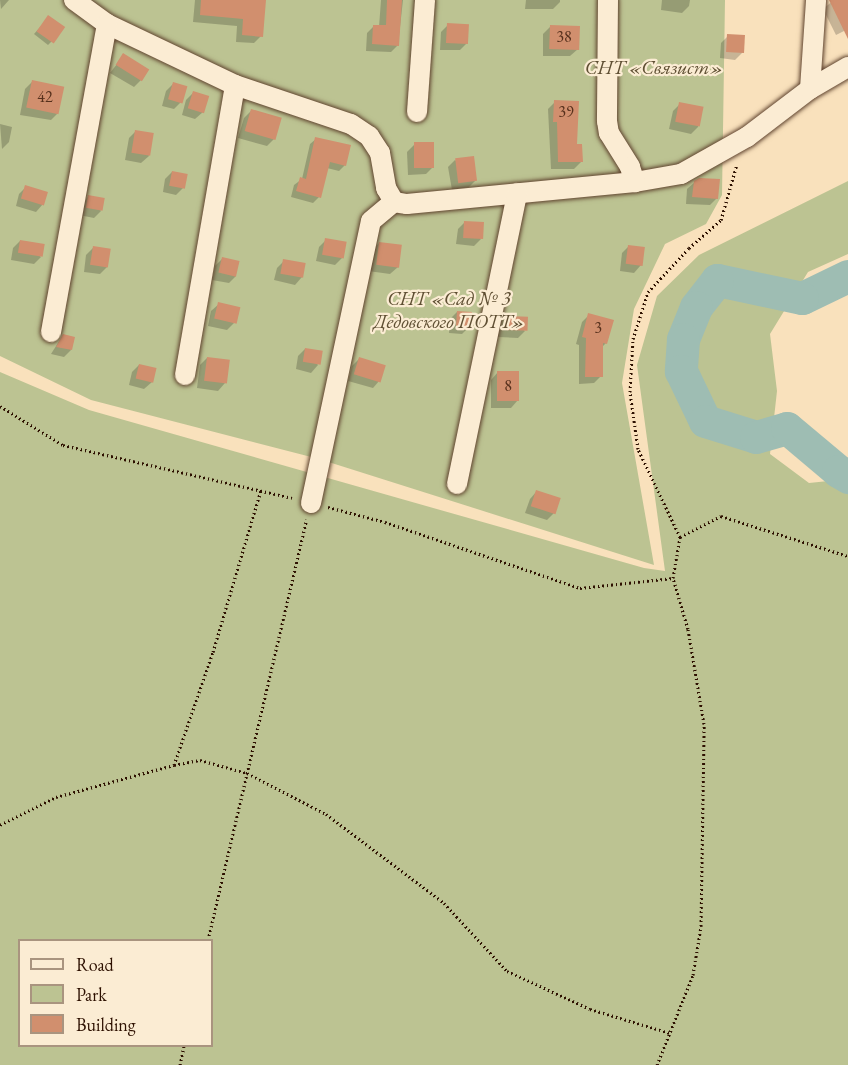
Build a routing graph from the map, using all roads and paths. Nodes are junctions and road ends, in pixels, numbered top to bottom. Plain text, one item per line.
1 (74, 0) edge
2 (425, 0) edge
3 (608, 0) edge
4 (816, 0) edge
5 (107, 24) junction
6 (848, 67) edge
7 (235, 85) junction
8 (810, 89) junction
9 (417, 112) dead end
10 (747, 137) junction
11 (635, 182) junction
12 (517, 193) junction
13 (394, 202) junction
14 (51, 332) dead end
15 (185, 375) dead end
16 (0, 406) edge
17 (457, 484) dead end
18 (261, 490) junction
19 (311, 503) junction
20 (680, 537) junction
21 (848, 556) edge
22 (673, 578) junction
23 (174, 765) junction
24 (247, 772) junction
25 (0, 825) edge
26 (208, 939) edge
27 (670, 1033) junction
28 (184, 1047) edge
29 (180, 1065) edge
30 (657, 1065) edge

1 - 5 street
2 - 9 street
3 - 11 street
4 - 8 street
5 - 7 street
5 - 14 street
6 - 8 street
7 - 13 street
7 - 15 street
8 - 10 street
10 - 11 street
10 - 20 path
11 - 12 street
12 - 13 street
12 - 17 street
13 - 19 street
16 - 18 path
18 - 19 path
18 - 23 path
19 - 22 path
19 - 24 path
20 - 21 path
20 - 22 path
22 - 27 path
23 - 24 path
23 - 25 path
24 - 26 path
24 - 27 path
27 - 30 path
28 - 29 path

